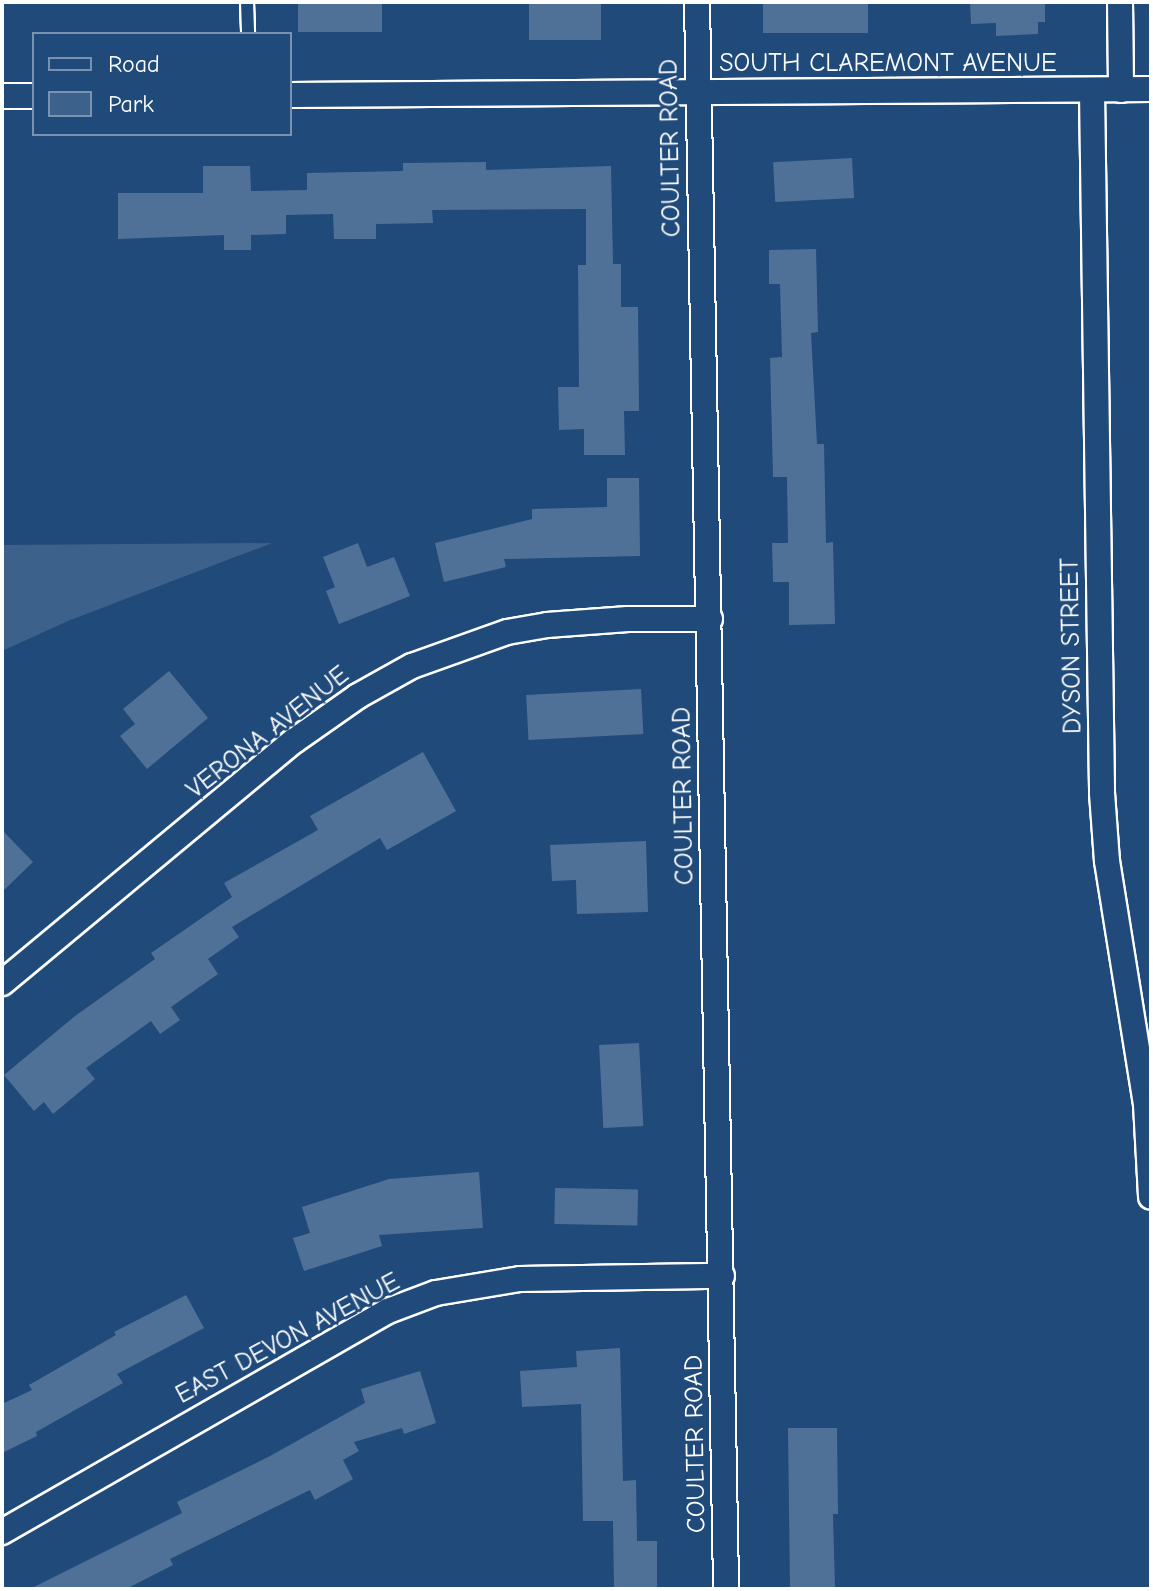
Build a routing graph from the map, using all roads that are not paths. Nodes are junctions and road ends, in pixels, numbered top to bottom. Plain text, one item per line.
1 (247, 2) edge
2 (697, 2) edge
3 (1120, 2) edge
4 (248, 32) edge
5 (1151, 89) edge
6 (1121, 90) junction
7 (1092, 91) junction
8 (697, 94) junction
9 (292, 95) edge
10 (2, 96) edge
11 (32, 96) edge
12 (710, 619) junction
13 (2, 983) edge
14 (1151, 1197) edge
15 (722, 1276) junction
16 (2, 1532) edge
17 (726, 1589) edge

1 - 4 lane
2 - 8 street, COULTER ROAD
3 - 6 street
5 - 6 street, SOUTH CLAREMONT AVENUE
6 - 7 street, SOUTH CLAREMONT AVENUE
7 - 8 street, SOUTH CLAREMONT AVENUE
7 - 14 street, DYSON STREET
8 - 9 street, SOUTH CLAREMONT AVENUE
8 - 12 street, COULTER ROAD
10 - 11 street
12 - 13 street, VERONA AVENUE
12 - 15 street, COULTER ROAD
15 - 16 street, EAST DEVON AVENUE
15 - 17 street, COULTER ROAD

